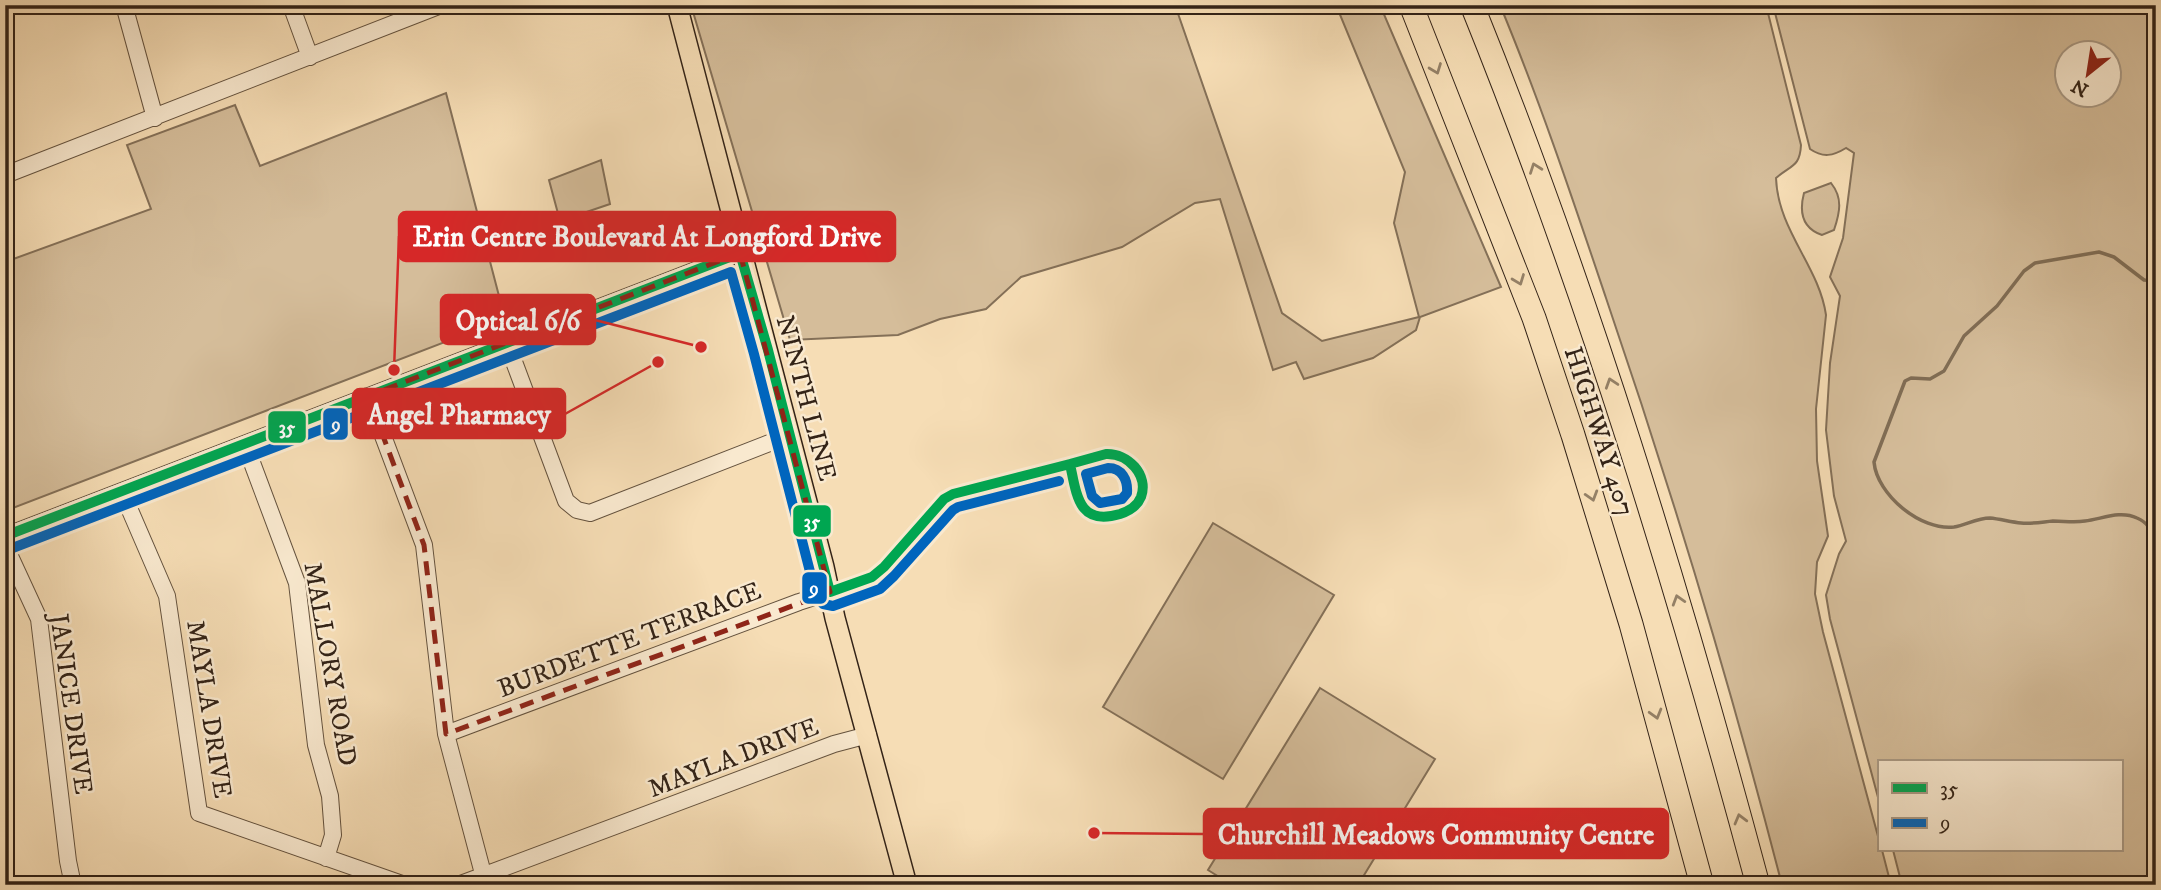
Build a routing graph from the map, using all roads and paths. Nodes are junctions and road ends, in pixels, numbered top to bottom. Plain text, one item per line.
1 (124, 5) edge
2 (291, 5) edge
3 (441, 5) edge
4 (677, 5) edge
5 (1411, 5) edge
6 (1472, 5) edge
7 (310, 57) junction
8 (155, 118) junction
9 (5, 175) edge
10 (740, 253) junction
11 (507, 343) junction
12 (368, 396) junction
13 (790, 435) junction
14 (244, 444) junction
15 (125, 490) junction
16 (6, 536) edge
17 (830, 592) junction
18 (446, 734) junction
19 (867, 735) junction
20 (326, 858) junction
21 (485, 880) edge
22 (73, 885) edge
23 (405, 885) edge
24 (458, 885) edge
25 (907, 885) edge
26 (1702, 885) edge
27 (1758, 885) edge

1 - 8 street
2 - 7 street
3 - 7 street
4 - 10 main road, NINTH LINE
5 -> 26 highway, HIGHWAY 407
27 -> 6 highway, HIGHWAY 407
7 - 8 street
8 - 9 street
10 - 11 street
10 - 13 main road, NINTH LINE
11 - 12 street
11 - 13 street
12 - 14 street
12 - 18 street
13 - 17 main road, NINTH LINE
14 - 15 street
14 - 20 street, MALLORY ROAD
15 - 16 street
15 - 20 street, MAYLA DRIVE
16 - 22 street, JANICE DRIVE
17 - 18 street, BURDETTE TERRACE
17 - 19 main road, NINTH LINE
18 - 21 street
19 - 21 street, MAYLA DRIVE
19 - 25 main road, NINTH LINE
20 - 23 street, MAYLA DRIVE
21 - 24 street, MAYLA DRIVE

